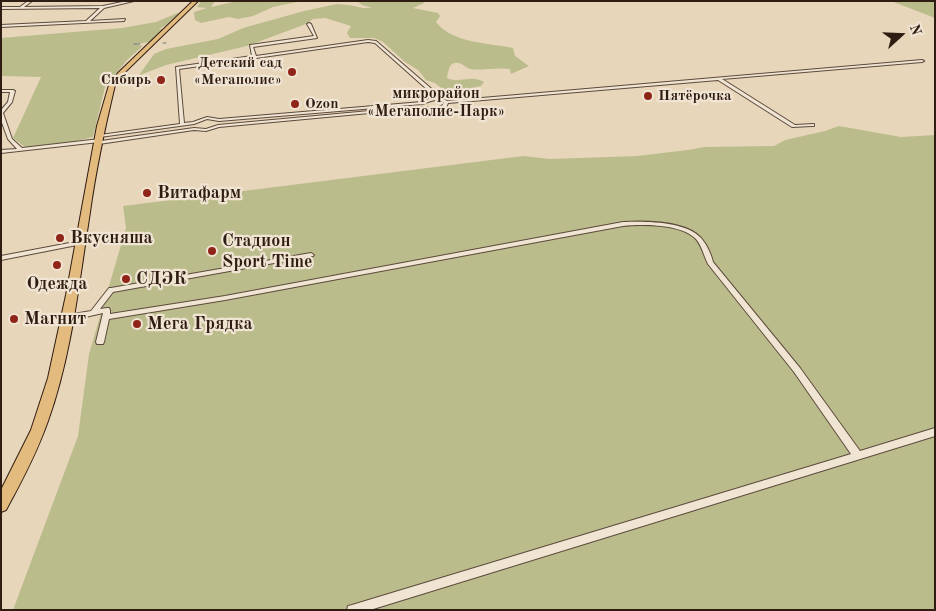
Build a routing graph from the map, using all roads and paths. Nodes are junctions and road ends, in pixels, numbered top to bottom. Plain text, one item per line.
1 (31, 1) edge
2 (89, 1) edge
3 (196, 1) edge
4 (132, 2) edge
5 (80, 7) junction
6 (103, 7) junction
7 (1, 8) edge
8 (20, 8) junction
9 (124, 20) dead end
10 (87, 22) junction
11 (309, 24) dead end
12 (1, 26) edge
13 (254, 57) junction
14 (922, 61) dead end
15 (719, 80) junction
16 (1, 91) edge
17 (434, 98) junction
18 (446, 102) junction
19 (424, 105) junction
20 (1, 113) edge
21 (219, 123) junction
22 (182, 125) junction
23 (812, 125) dead end
24 (194, 126) junction
25 (100, 140) junction
26 (21, 150) junction
27 (1, 152) edge
28 (80, 243) junction
29 (311, 255) dead end
30 (1, 258) edge
31 (94, 312) junction
32 (105, 317) junction
33 (68, 318) junction
34 (100, 342) dead end
35 (935, 432) edge
36 (858, 456) junction
37 (1, 505) edge
38 (352, 610) edge

1 - 8 street
2 - 5 street
3 - 25 main road
4 - 6 street
5 - 6 street
5 - 8 street
6 - 10 street
7 - 8 street
9 - 10 street
10 - 12 street
11 - 13 street
13 - 17 street
13 - 22 street
14 - 15 street
15 - 18 street
15 - 23 street
16 - 20 street
17 - 18 street
17 - 19 street
18 - 19 street
19 - 21 street
20 - 26 street
21 - 24 street
21 - 24 street
22 - 24 street
22 - 25 street
24 - 25 street
25 - 26 street
25 - 28 main road
26 - 27 street
28 - 30 street
28 - 33 main road
29 - 31 street
31 - 32 street
31 - 33 street
32 - 34 street
32 - 36 street
33 - 37 main road
35 - 36 street
36 - 38 street

